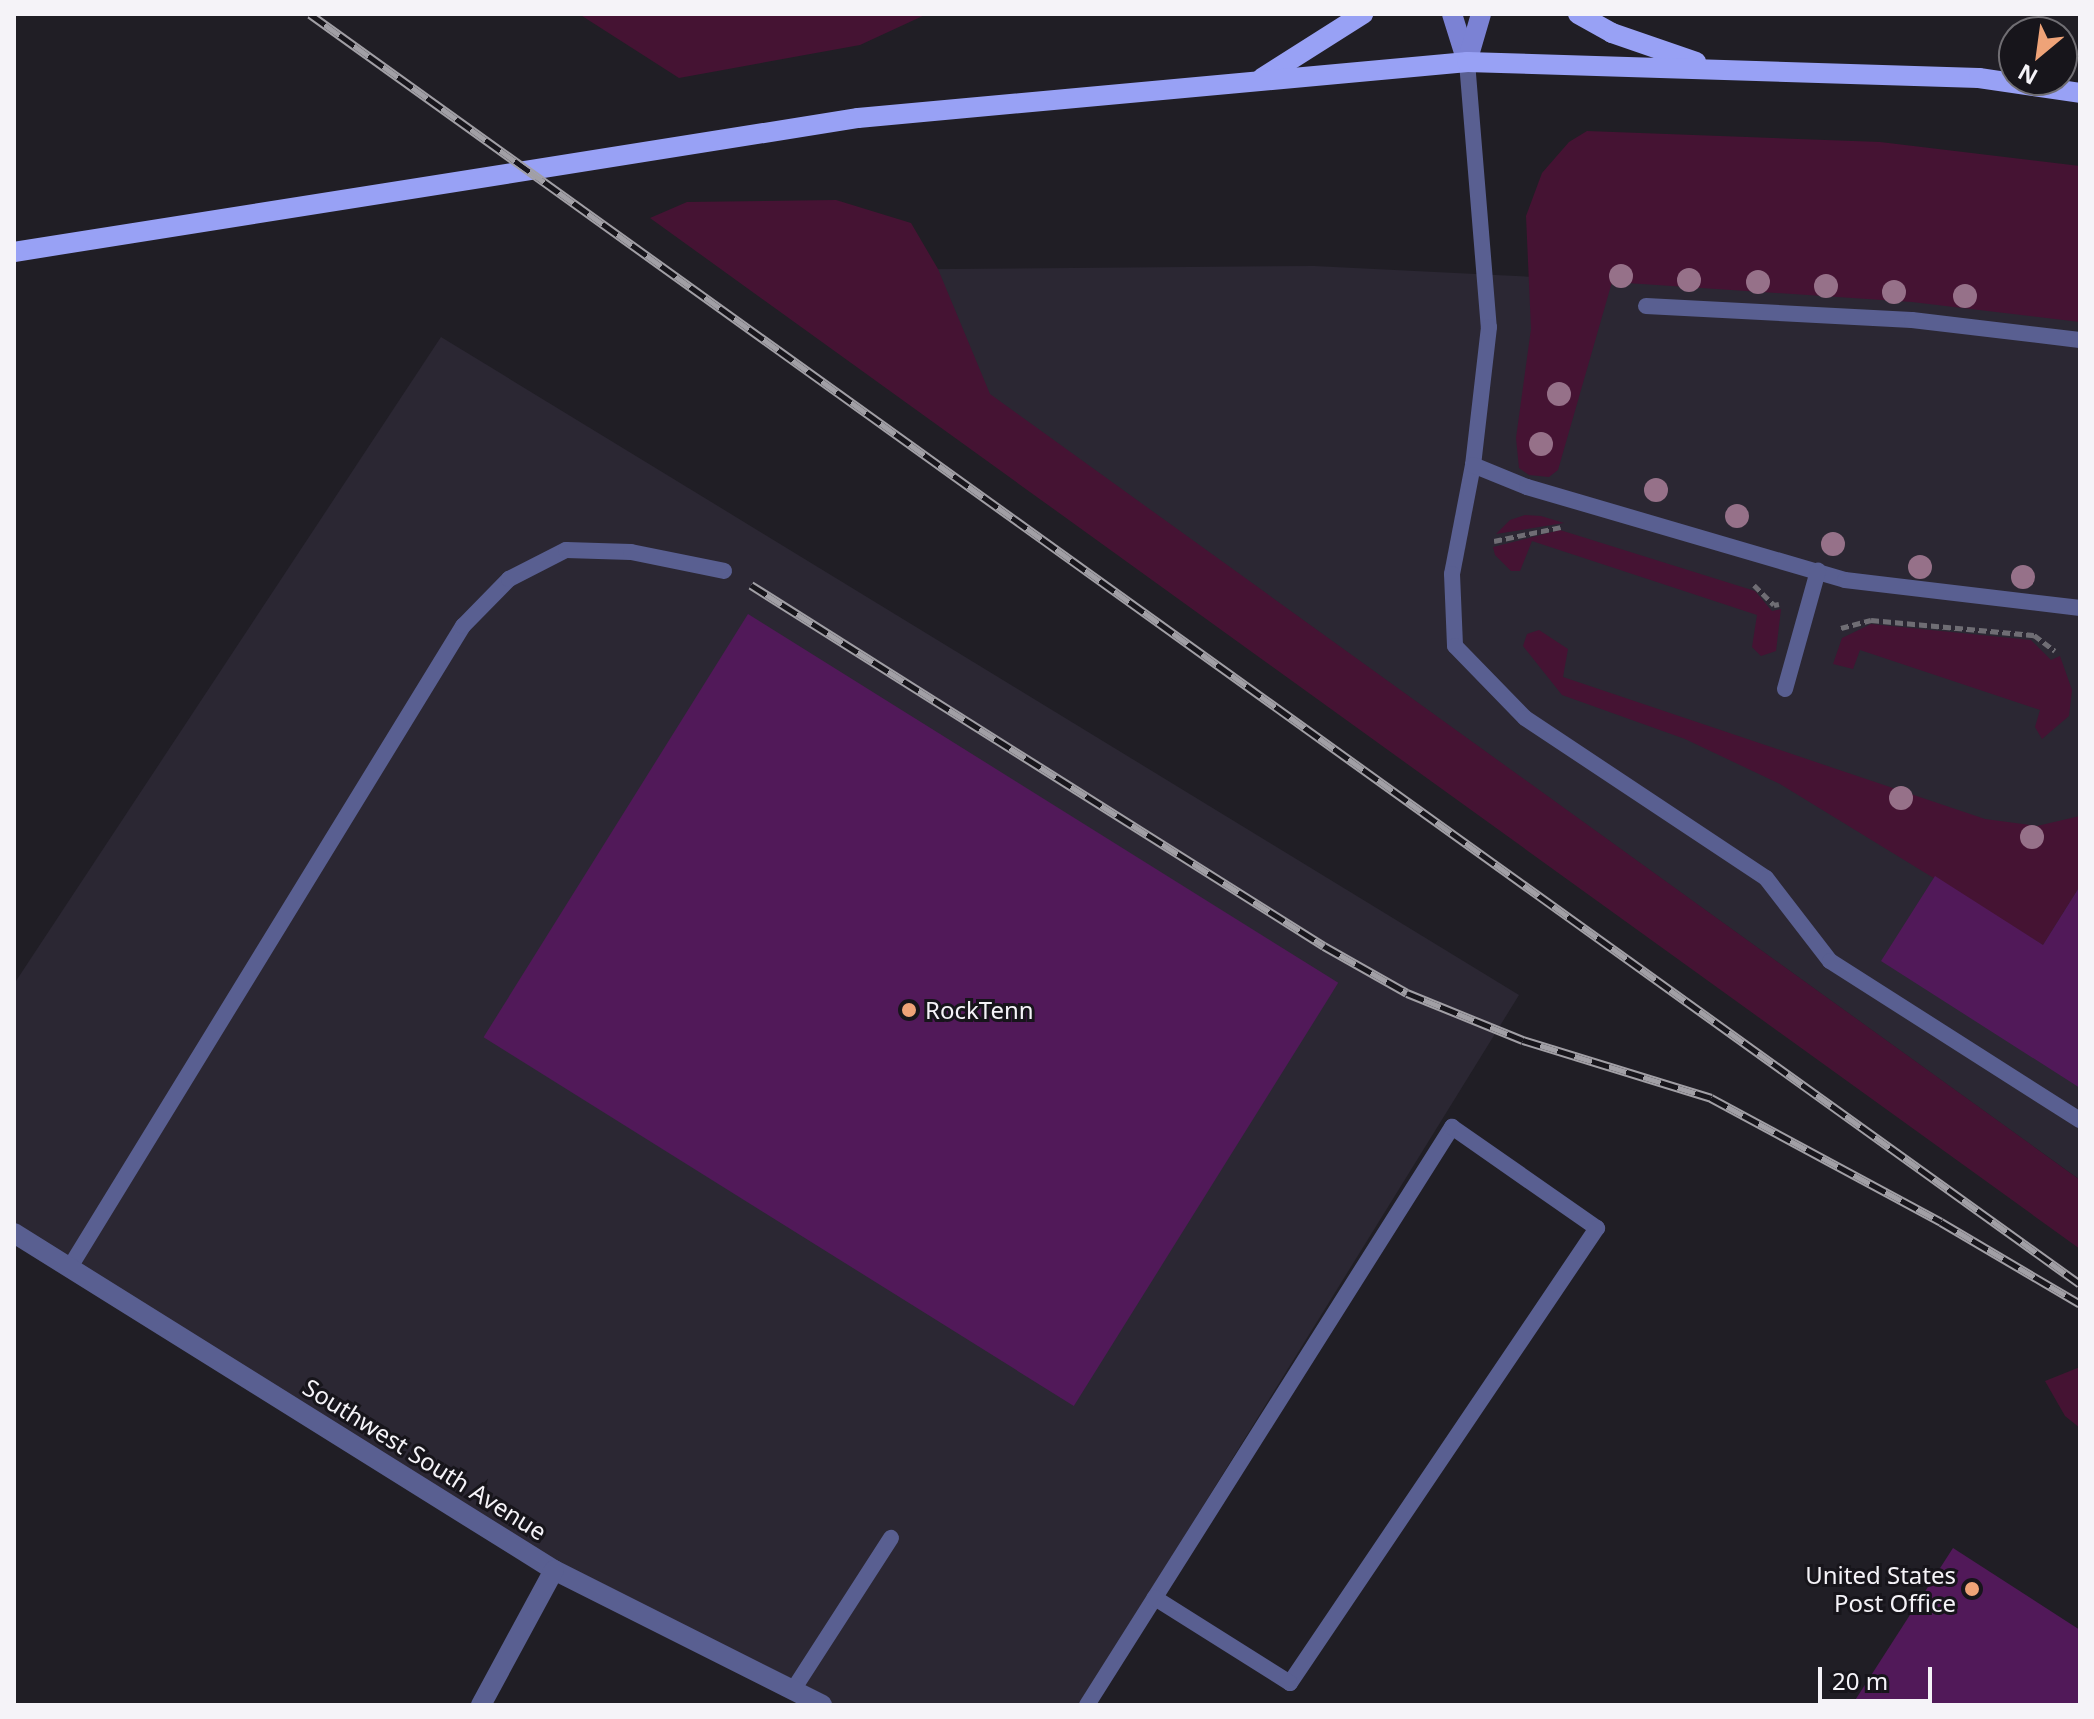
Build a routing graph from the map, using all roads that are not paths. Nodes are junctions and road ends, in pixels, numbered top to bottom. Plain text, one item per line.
1 (1363, 14) edge
2 (1452, 14) edge
3 (1481, 14) edge
4 (1578, 14) edge
5 (1467, 62) junction
6 (1719, 70) junction
7 (1256, 81) junction
8 (2080, 93) edge
9 (14, 252) edge
10 (1646, 306) dead end
11 (2080, 340) edge
12 (1473, 465) junction
13 (724, 571) dead end
14 (1818, 571) junction
15 (2080, 608) edge
16 (1785, 689) dead end
17 (2080, 1120) edge
18 (14, 1233) edge
19 (70, 1267) junction
20 (891, 1538) dead end
21 (554, 1570) junction
22 (1155, 1598) junction
23 (793, 1690) junction
24 (481, 1705) edge
25 (822, 1705) edge
26 (1087, 1705) edge

1 - 7 main road
2 - 5 main road
3 - 5 main road
4 - 6 main road
5 - 6 main road
5 - 7 main road
5 - 12 lane
6 - 8 main road
7 - 9 main road
10 - 11 lane
12 - 14 lane
12 - 17 lane
13 - 19 lane
14 - 15 lane
14 - 16 lane
18 - 19 street, Southwest South Avenue
19 - 21 street, Southwest South Avenue
20 - 23 lane
21 - 23 street, Southwest South Avenue
21 - 24 street
22 - 22 lane
22 - 26 lane
23 - 25 street, Southwest South Avenue

